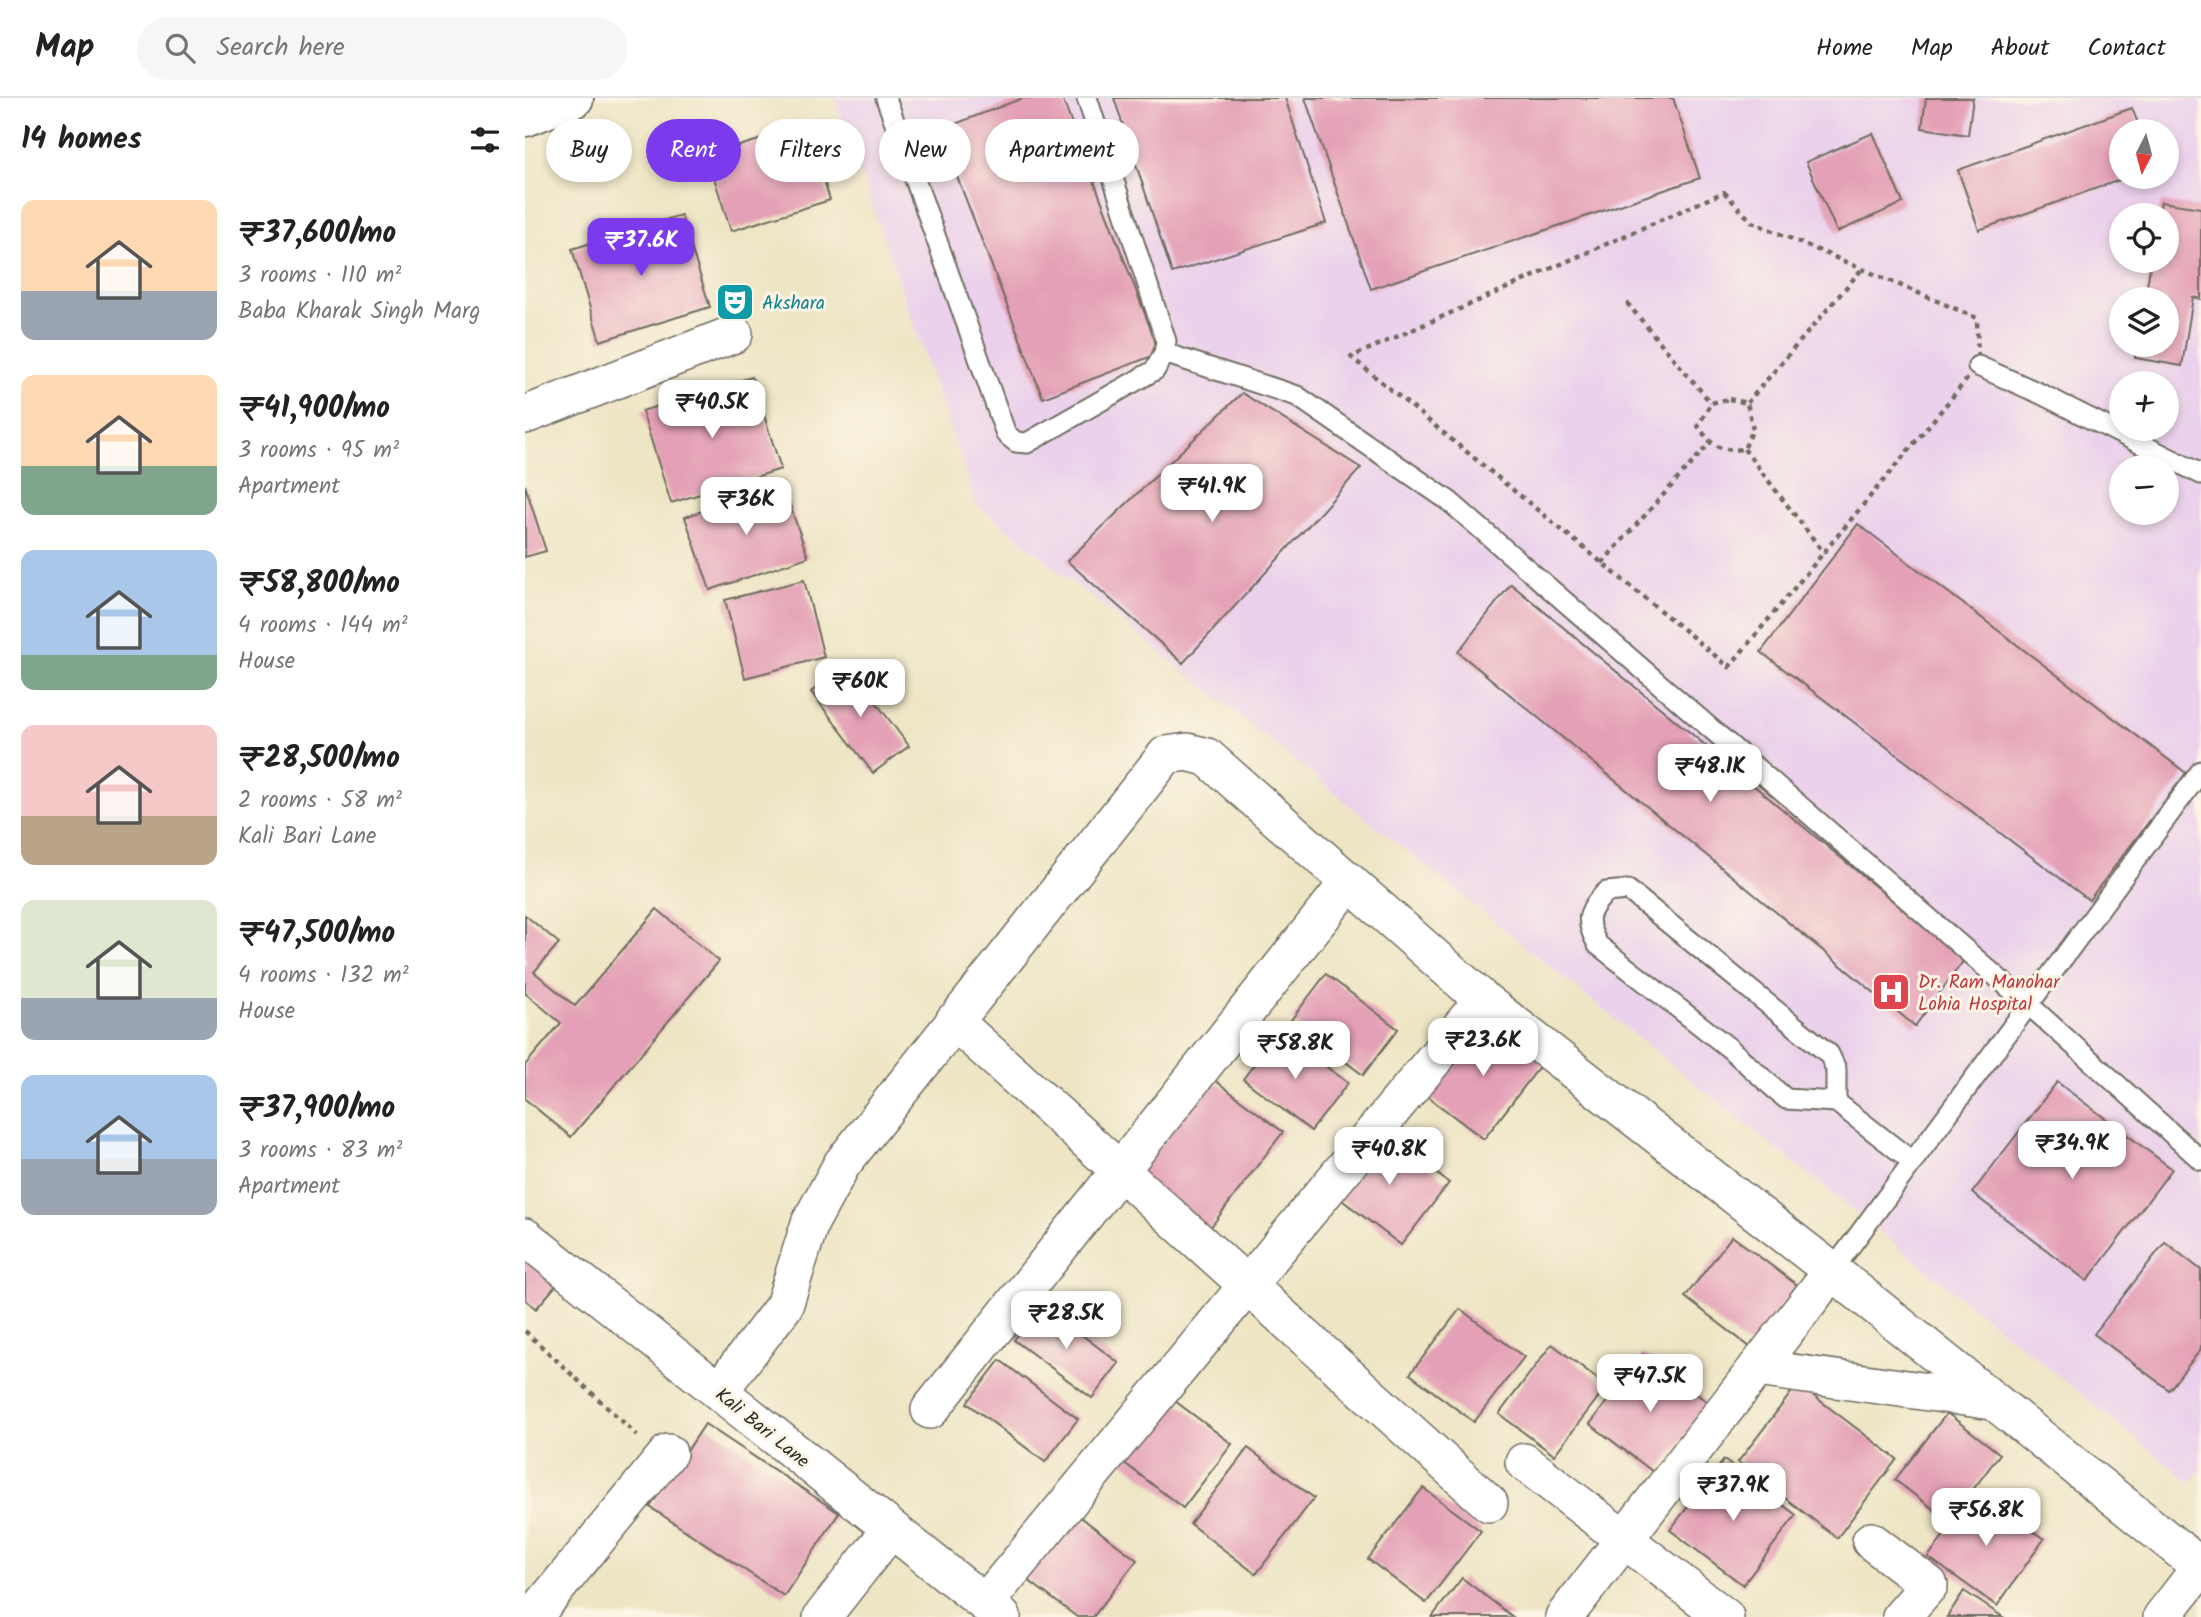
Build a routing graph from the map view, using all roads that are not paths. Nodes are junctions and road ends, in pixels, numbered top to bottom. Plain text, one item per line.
1 (573, 98) edge
2 (886, 98) edge
3 (1087, 98) edge
4 (525, 117) edge
5 (734, 334) dead end
6 (1164, 353) junction
7 (1978, 366) road end
8 (525, 415) edge
9 (2201, 474) edge
10 (2201, 771) edge
11 (1349, 881) junction
12 (1483, 1000) junction
13 (2029, 1005) junction
14 (954, 1021) junction
15 (1836, 1102) junction
16 (2201, 1160) edge
17 (1913, 1162) junction
18 (1120, 1171) junction
19 (525, 1237) edge
20 (1832, 1271) junction
21 (1248, 1287) junction
22 (1758, 1368) junction
23 (719, 1391) junction
24 (1994, 1401) junction
25 (930, 1410) dead end
26 (654, 1446) road end
27 (1524, 1462) dead end
28 (1489, 1503) dead end
29 (891, 1529) junction
30 (1624, 1539) junction
31 (1871, 1541) dead end
32 (2201, 1567) edge
33 (993, 1610) edge
34 (533, 1617) edge
35 (822, 1617) edge
36 (1563, 1617) edge
37 (1725, 1617) edge
38 (1901, 1617) edge
39 (2162, 1617) edge

1 - 4 main road
2 - 6 lane
3 - 6 lane
5 - 8 street
6 - 13 lane
7 - 9 lane
10 - 13 lane
11 - 12 street
11 - 14 street
11 - 18 street
12 - 20 street
12 - 21 street
13 - 16 lane
13 - 17 lane
14 - 18 street
14 - 23 street
15 - 15 lane
15 - 17 lane
17 - 20 lane
18 - 21 street
18 - 25 street
19 - 23 street, Kali Bari Lane
20 - 22 street
20 - 24 street
21 - 28 street
21 - 33 street
22 - 24 street
22 - 30 street
23 - 29 street, Kali Bari Lane
24 - 32 street
26 - 34 street
27 - 30 street
29 - 33 street, Kali Bari Lane
29 - 35 street
30 - 36 street
30 - 37 street
31 - 38 street
32 - 39 street

